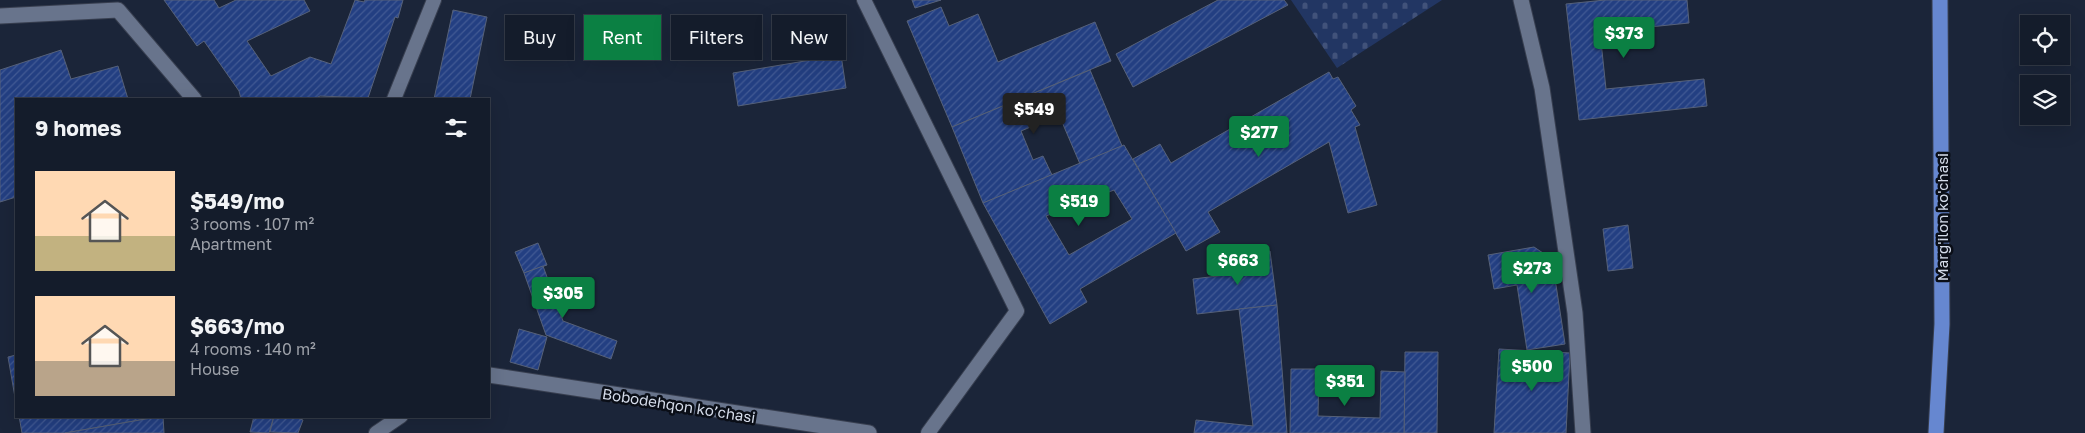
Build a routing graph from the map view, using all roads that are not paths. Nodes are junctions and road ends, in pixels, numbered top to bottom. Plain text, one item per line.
1 (434, 0) edge
2 (864, 0) edge
3 (1521, 0) edge
4 (1940, 0) edge
5 (0, 16) edge
6 (193, 98) edge
7 (394, 98) edge
8 (490, 376) edge
9 (398, 418) edge
10 (376, 433) edge
11 (869, 433) edge
12 (928, 433) edge
13 (1583, 433) edge
14 (1936, 433) edge

1 - 7 lane
2 - 12 lane
3 - 13 street
4 - 14 main road, Marg'ilon ko'chasi
5 - 6 street
8 - 11 street, Bobodehqon koʼchasi
9 - 10 lane

